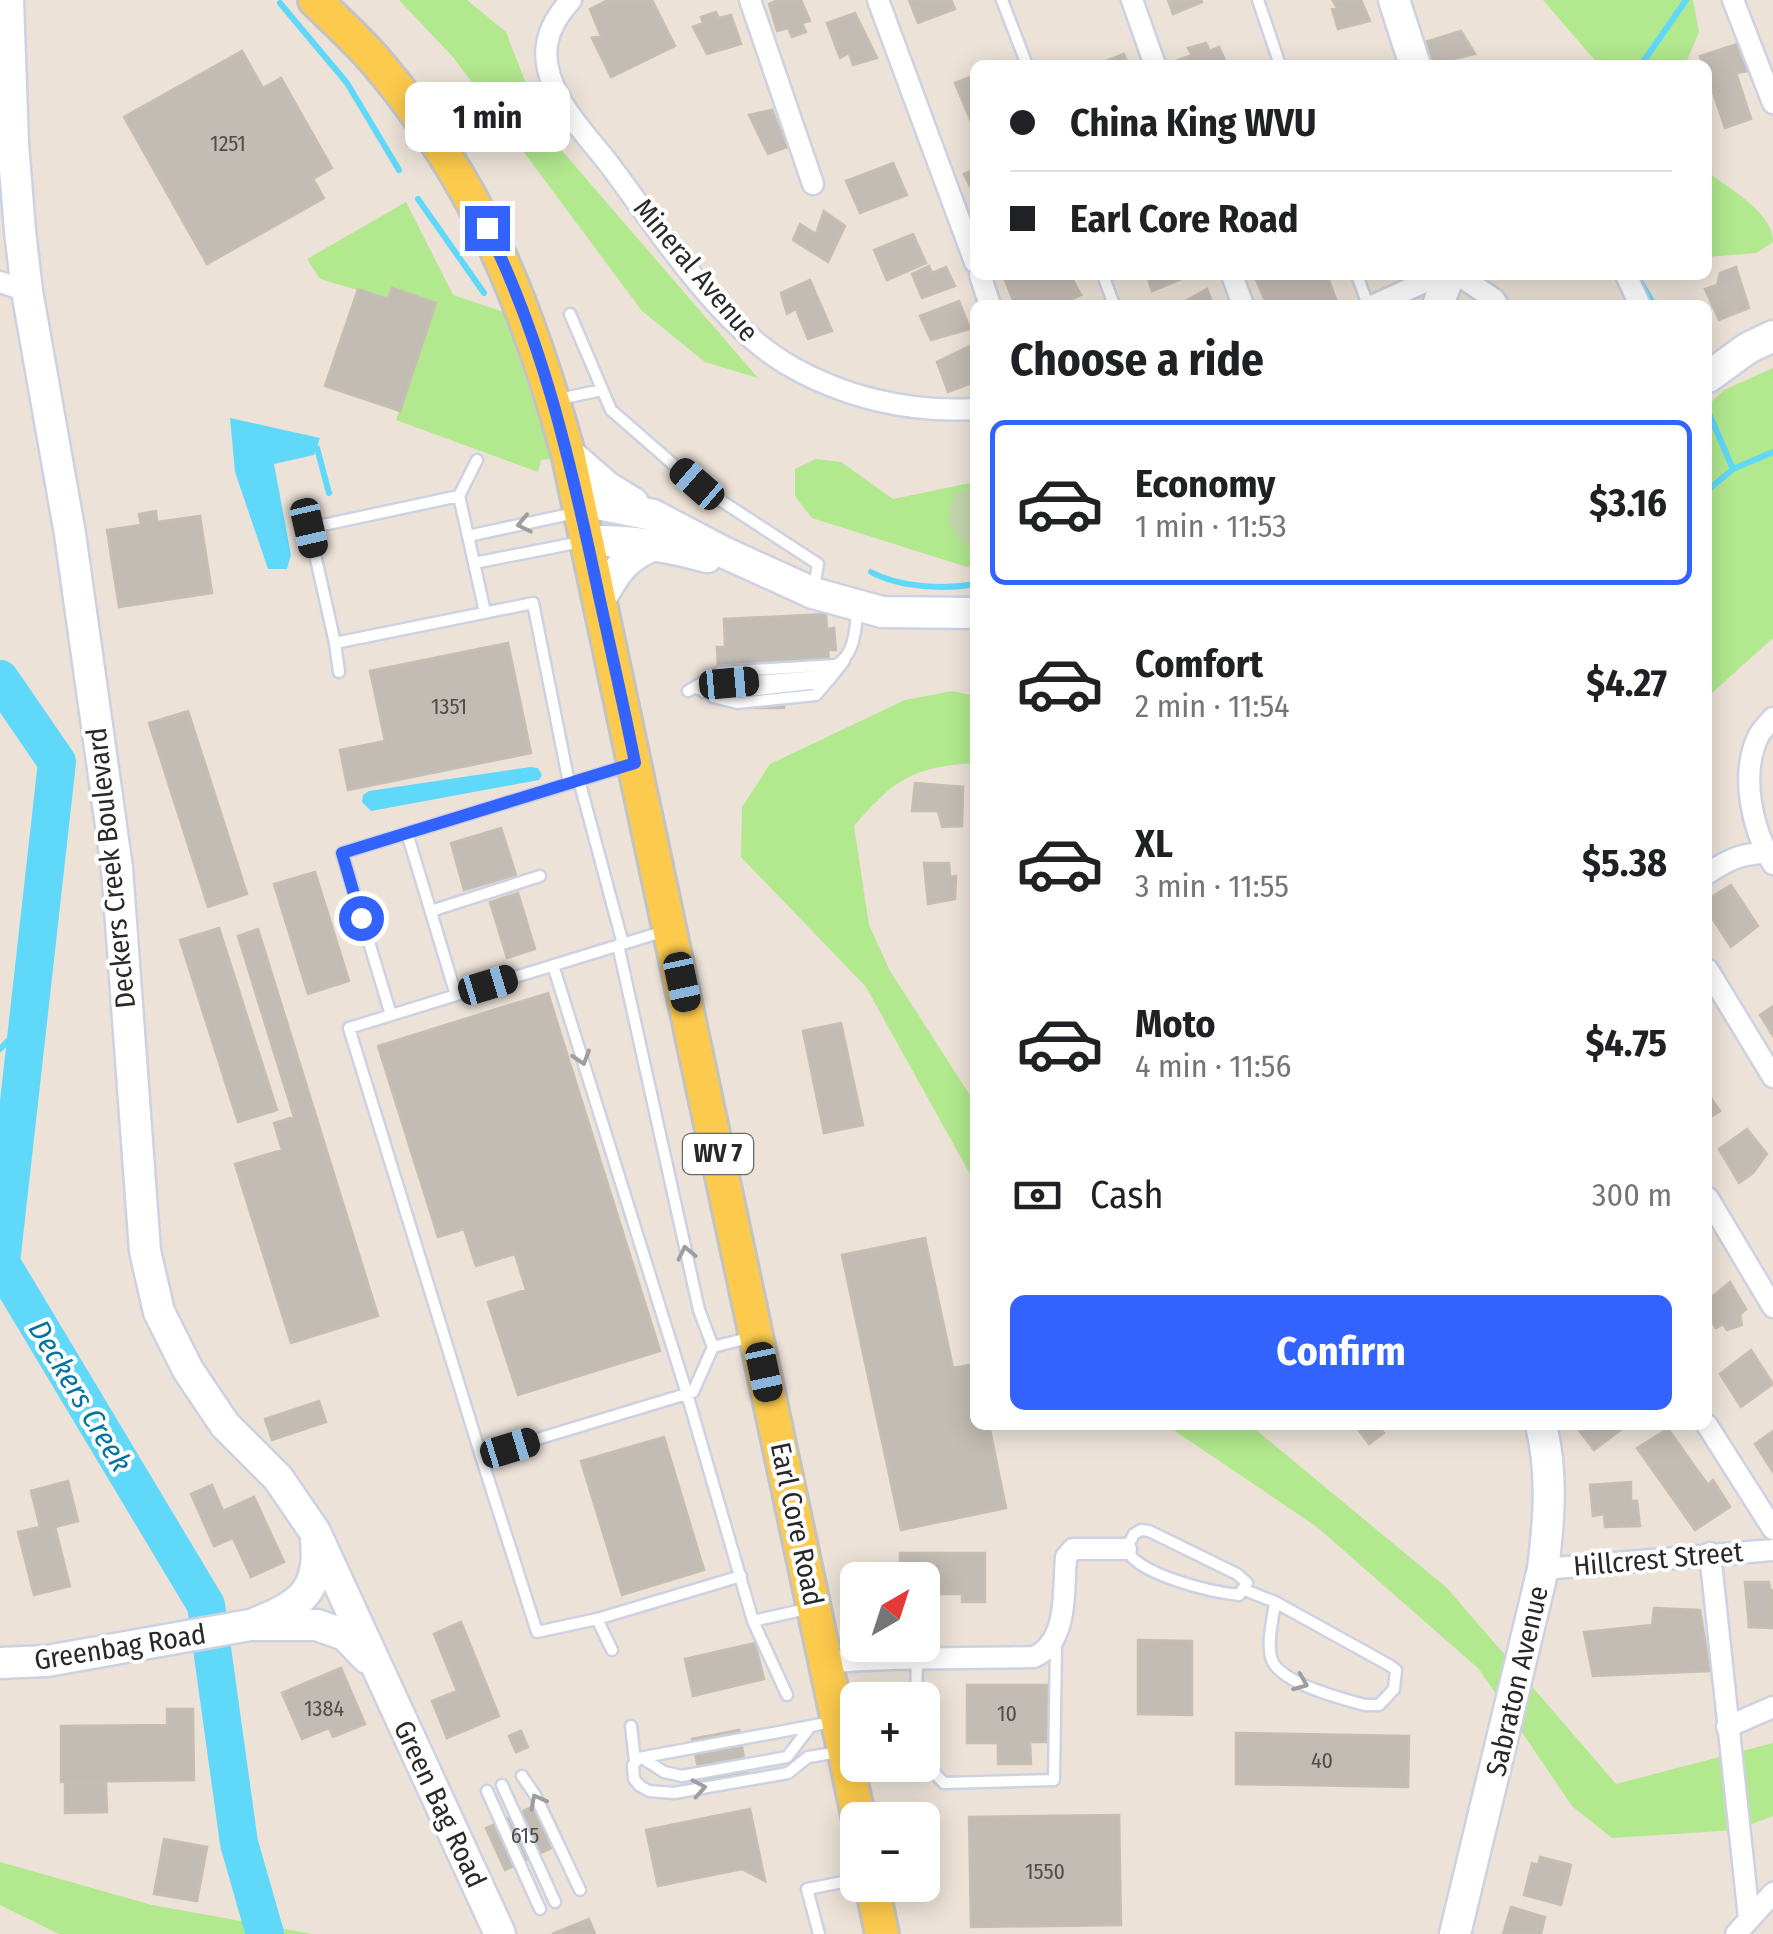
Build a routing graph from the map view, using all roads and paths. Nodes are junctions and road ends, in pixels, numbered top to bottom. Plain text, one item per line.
1 (8, 0) edge
2 (315, 0) edge
3 (572, 0) edge
4 (750, 0) edge
5 (878, 0) edge
6 (1002, 0) edge
7 (1132, 0) edge
8 (1258, 0) edge
9 (1394, 0) edge
10 (1733, 0) edge
11 (1025, 60) edge
12 (1153, 60) edge
13 (1278, 60) edge
14 (1413, 60) edge
15 (1773, 103) edge
16 (812, 184) dead end
17 (970, 248) edge
18 (1428, 280) edge
19 (1466, 280) edge
20 (13, 286) edge
21 (1382, 300) edge
22 (1495, 300) edge
23 (570, 314) dead end
24 (1773, 336) edge
25 (1712, 374) edge
26 (602, 390) junction
27 (554, 400) junction
28 (970, 409) edge
29 (568, 453) junction
30 (477, 460) dead end
31 (459, 496) junction
32 (653, 515) junction
33 (582, 518) junction
34 (468, 536) junction
35 (652, 546) junction
36 (474, 563) junction
37 (768, 573) junction
38 (813, 593) junction
39 (600, 600) junction
40 (858, 605) junction
41 (485, 612) junction
42 (970, 614) edge
43 (335, 643) junction
44 (844, 661) junction
45 (339, 672) dead end
46 (830, 679) junction
47 (688, 691) junction
48 (1773, 718) edge
49 (635, 763) junction
50 (574, 782) junction
51 (407, 833) junction
52 (1770, 859) edge
53 (1712, 870) edge
54 (540, 876) dead end
55 (430, 911) junction
56 (670, 929) junction
57 (621, 944) junction
58 (553, 966) junction
59 (1712, 977) edge
60 (456, 995) junction
61 (391, 1015) junction
62 (1773, 1077) edge
63 (1712, 1205) edge
64 (1773, 1307) edge
65 (757, 1336) junction
66 (714, 1347) junction
67 (687, 1394) junction
68 (1542, 1430) edge
69 (1710, 1430) edge
70 (482, 1456) junction
71 (1773, 1530) edge
72 (315, 1532) junction
73 (1126, 1549) junction
74 (1773, 1550) edge
75 (1710, 1553) junction
76 (1543, 1569) junction
77 (741, 1576) junction
78 (1245, 1590) junction
79 (1274, 1602) junction
80 (814, 1607) junction
81 (597, 1619) junction
82 (753, 1621) junction
83 (246, 1626) junction
84 (1056, 1639) junction
85 (612, 1650) dead end
86 (940, 1658) edge
87 (840, 1661) edge
88 (0, 1663) edge
89 (826, 1663) junction
90 (379, 1675) junction
91 (787, 1695) dead end
92 (1773, 1707) edge
93 (630, 1726) dead end
94 (1727, 1727) junction
95 (831, 1733) junction
96 (639, 1760) junction
97 (522, 1776) dead end
98 (940, 1779) edge
99 (502, 1785) dead end
100 (487, 1791) dead end
101 (853, 1802) edge
102 (840, 1883) edge
103 (580, 1890) dead end
104 (1773, 1893) edge
105 (555, 1902) dead end
106 (875, 1902) edge
107 (540, 1909) dead end
108 (1743, 1926) edge
109 (500, 1934) edge
110 (819, 1934) edge
111 (882, 1934) edge
112 (1455, 1934) edge

1 - 20 street, Deckers Creek Boulevard
2 - 27 main road, Earl Core Road / WV 7
3 - 28 street, Mineral Avenue
4 - 16 street
5 - 17 street
6 - 11 lane
7 - 12 street
8 - 13 lane
9 - 14 street
10 - 15 street
18 - 21 street
19 - 22 street
20 - 72 street, Deckers Creek Boulevard
23 - 26 lane
24 - 25 street
26 - 27 lane
26 - 38 lane
27 - 29 main road, Earl Core Road / WV 7
29 - 32 street
29 - 33 main road, Earl Core Road / WV 7
30 - 31 lane
31 - 34 lane
31 - 43 lane
32 - 33 street
32 - 37 street
33 -> 34 lane
33 - 35 street
33 - 36 lane
33 - 39 main road, Earl Core Road / WV 7
34 - 36 lane
35 - 37 street
35 - 39 street
36 - 41 lane
37 - 38 street
38 - 40 street
39 - 49 main road, Earl Core Road / WV 7
40 - 42 street
40 - 44 lane
41 - 43 lane
41 - 50 lane
43 - 45 lane
44 - 46 lane
44 - 47 lane
46 - 47 lane
46 - 47 lane
48 - 52 street
49 - 50 lane
49 - 56 main road, Earl Core Road / WV 7
50 - 51 lane
50 - 57 lane
51 - 55 lane
51 - 61 lane
52 - 53 street
54 - 55 lane
55 - 60 lane
56 - 57 lane
56 - 65 main road, Earl Core Road / WV 7
57 - 58 lane
66 -> 57 lane
58 - 60 lane
58 -> 67 lane
59 - 62 street
60 - 61 lane
61 - 70 lane
63 - 64 street
65 - 66 lane
65 - 80 main road, Earl Core Road / WV 7
66 - 67 lane
67 - 70 lane
67 - 77 lane
68 - 76 street, Sabraton Avenue
69 - 71 street
70 - 81 lane
72 - 83 street
72 - 90 street, Deckers Creek Boulevard
73 - 78 lane
73 - 78 lane
73 - 84 street
74 - 75 street, Hillcrest Street
75 - 76 street, Hillcrest Street
75 - 94 street
76 - 112 street, Sabraton Avenue
77 - 81 lane
77 - 82 lane
78 - 79 lane
79 -> 79 lane
80 - 82 lane
80 - 89 main road, Earl Core Road / WV 7
81 - 85 lane
82 - 91 lane
83 - 88 street, Greenbag Road
83 - 90 street, Greenbag Road
84 - 86 street
84 - 98 lane
87 - 89 street
89 - 95 main road, Earl Core Road / WV 7
90 - 109 street, Green Bag Road
92 - 94 street
93 - 96 lane
94 - 108 street
95 - 96 lane
95 - 96 lane
96 -> 95 lane
95 - 101 main road, Earl Core Road / WV 7
103 -> 97 lane
99 - 105 lane
100 - 107 lane
102 - 110 lane
104 - 108 street
106 - 111 main road

